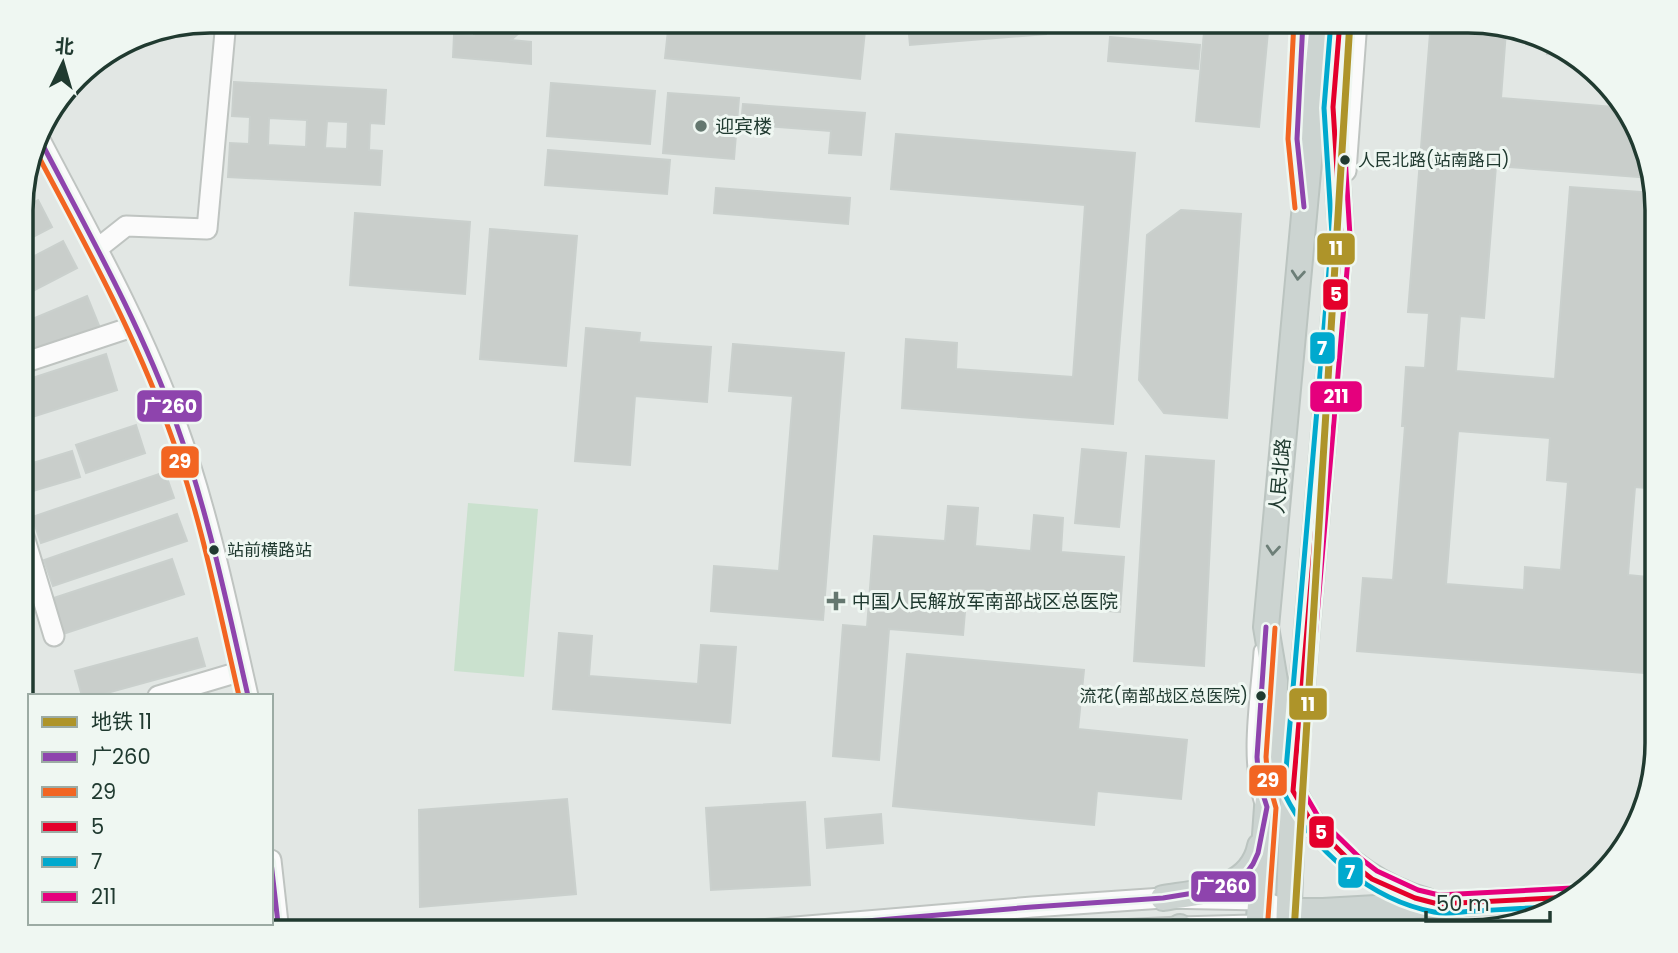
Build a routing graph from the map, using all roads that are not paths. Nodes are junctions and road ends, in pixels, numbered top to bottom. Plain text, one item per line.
1 (225, 33) edge
2 (1302, 33) edge
3 (1321, 33) edge
4 (1339, 33) edge
5 (1356, 33) edge
6 (45, 149) edge
7 (1304, 207) junction
8 (1341, 235) junction
9 (97, 249) junction
10 (135, 326) junction
11 (33, 360) edge
12 (33, 566) edge
13 (54, 636) dead end
14 (242, 671) junction
15 (165, 694) edge
16 (248, 694) edge
17 (1293, 791) junction
18 (1267, 807) junction
19 (273, 878) edge
20 (1163, 898) junction
21 (1551, 898) edge
22 (1260, 900) junction
23 (1438, 904) junction
24 (884, 919) edge
25 (1259, 919) edge
26 (1286, 919) edge
27 (1288, 919) edge
28 (1294, 919) edge
29 (278, 920) edge

1 - 9 street
2 - 7 street
3 - 7 main road, 人民北路
4 - 8 main road, 人民北路
5 - 8 street
6 - 9 street
7 -> 18 main road, 人民北路
8 - 17 main road, 人民北路
9 - 10 street
10 - 11 street
10 - 14 street
12 - 13 street
14 - 15 street
14 - 16 street
17 - 23 main road
17 - 27 main road, 人民北路
18 - 20 main road
18 - 22 main road, 人民北路
19 - 29 street
20 - 22 street
20 - 24 street
21 - 23 main road
22 - 25 main road, 人民北路
22 - 26 street
23 - 28 main road

